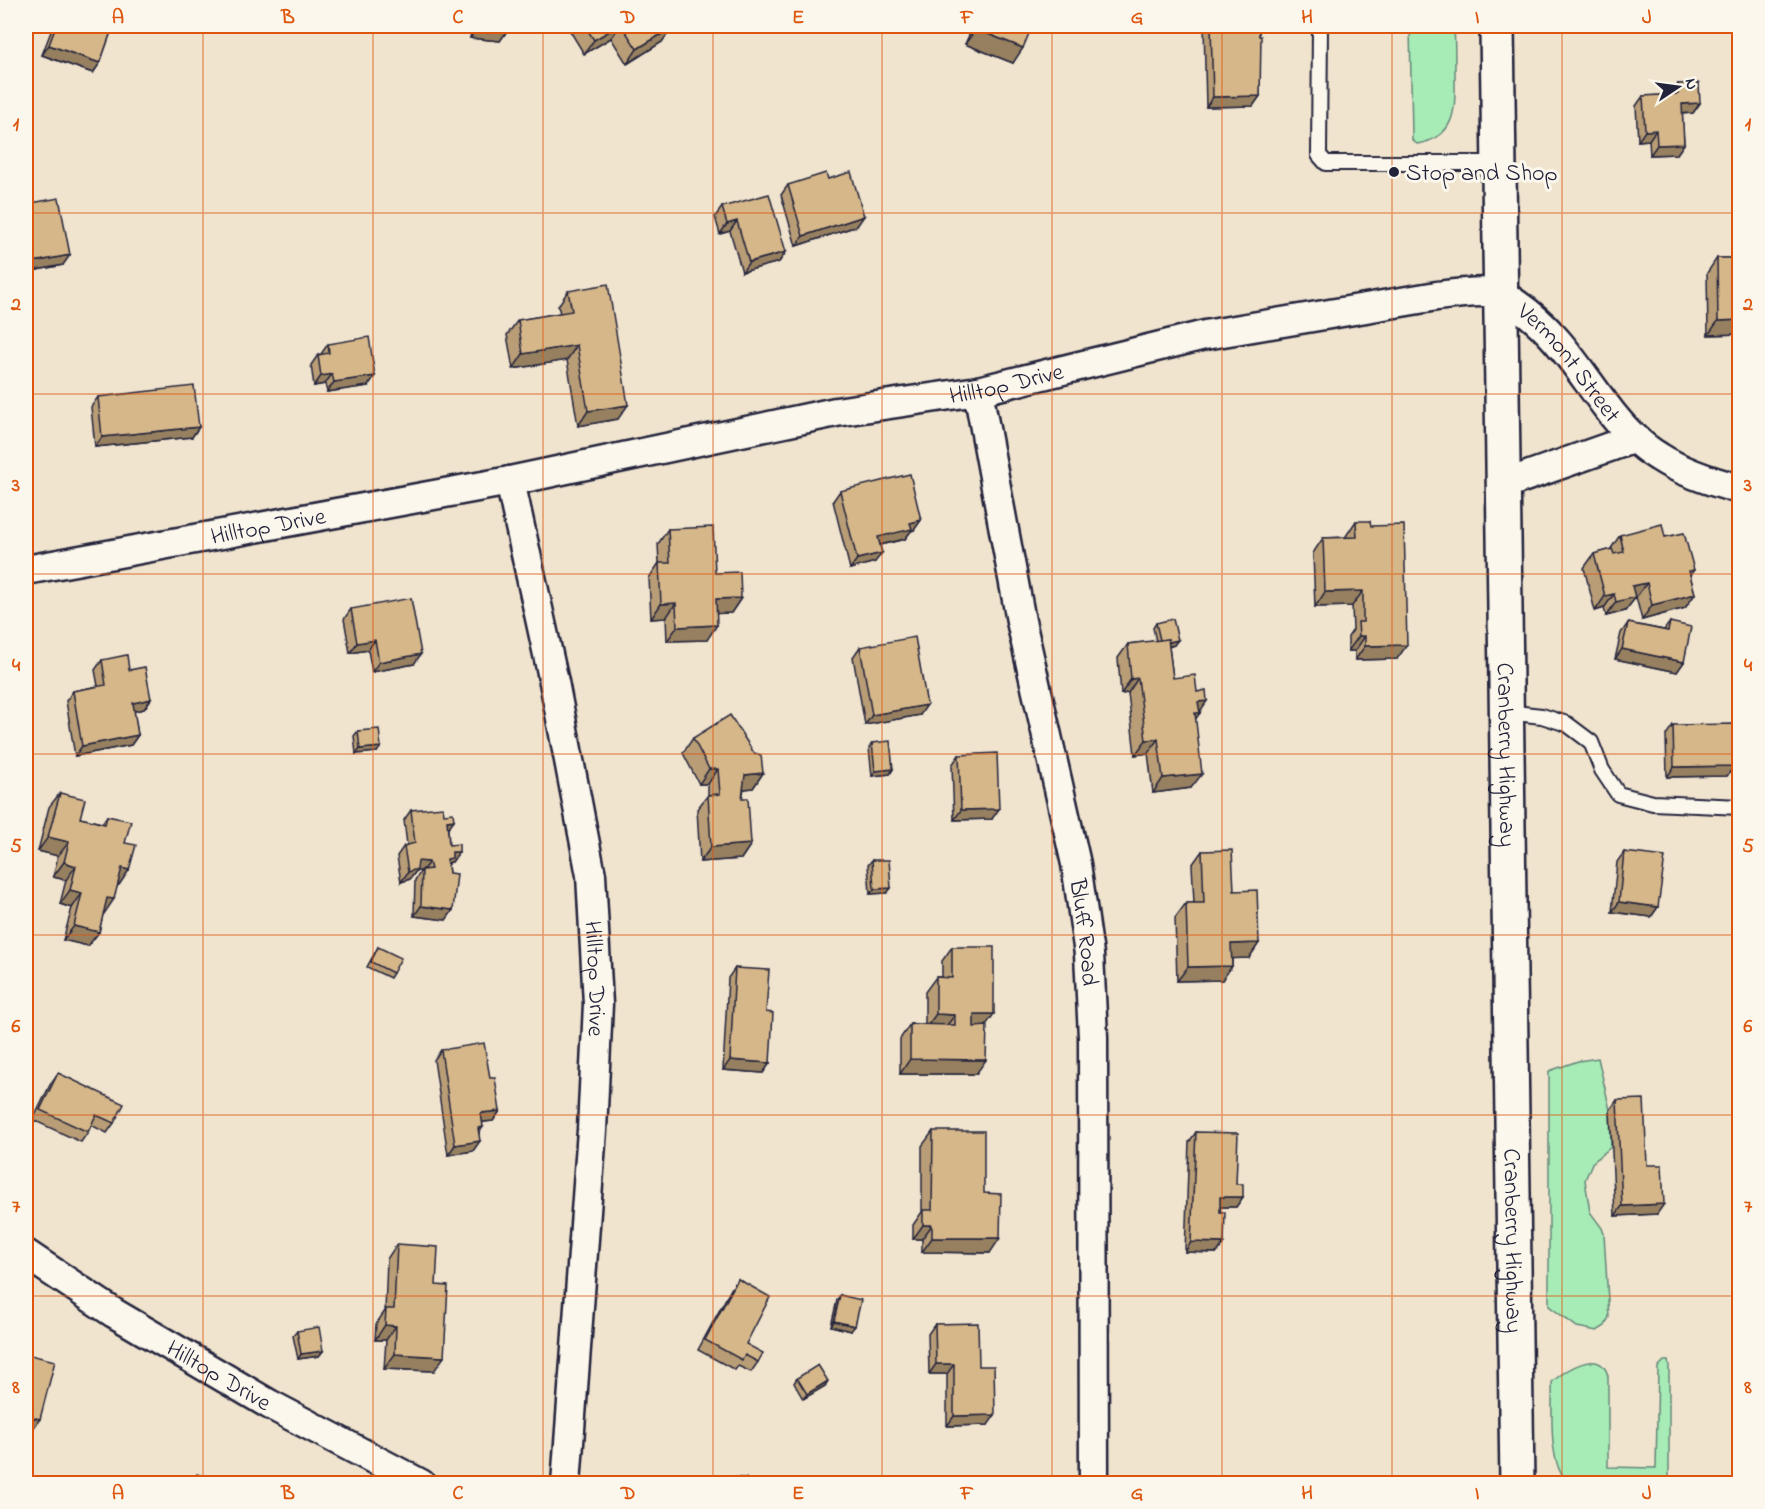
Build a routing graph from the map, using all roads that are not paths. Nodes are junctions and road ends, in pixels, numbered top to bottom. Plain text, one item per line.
1 (1320, 26) edge
2 (1497, 26) edge
3 (1498, 163) junction
4 (1501, 294) junction
5 (978, 391) junction
6 (1635, 438) junction
7 (510, 481) junction
8 (1502, 485) junction
9 (1740, 489) edge
10 (26, 570) edge
11 (1505, 712) junction
12 (1740, 807) edge
13 (26, 1254) edge
14 (421, 1484) edge
15 (566, 1484) edge
16 (1094, 1484) edge
17 (1517, 1484) edge

1 - 3 lane
2 - 3 main road, Cranberry Highway
3 - 4 main road, Cranberry Highway
4 - 5 street, Hilltop Drive
4 - 6 street, Vermont Street
4 - 8 main road, Cranberry Highway
5 - 7 street, Hilltop Drive
5 - 16 street, Bluff Road
6 - 8 street, Vermont Street
6 - 9 street, Vermont Street
7 - 10 street, Hilltop Drive
7 - 15 street, Hilltop Drive
8 - 11 main road, Cranberry Highway
11 - 12 lane
11 - 17 main road, Cranberry Highway
13 - 14 street, Hilltop Drive

